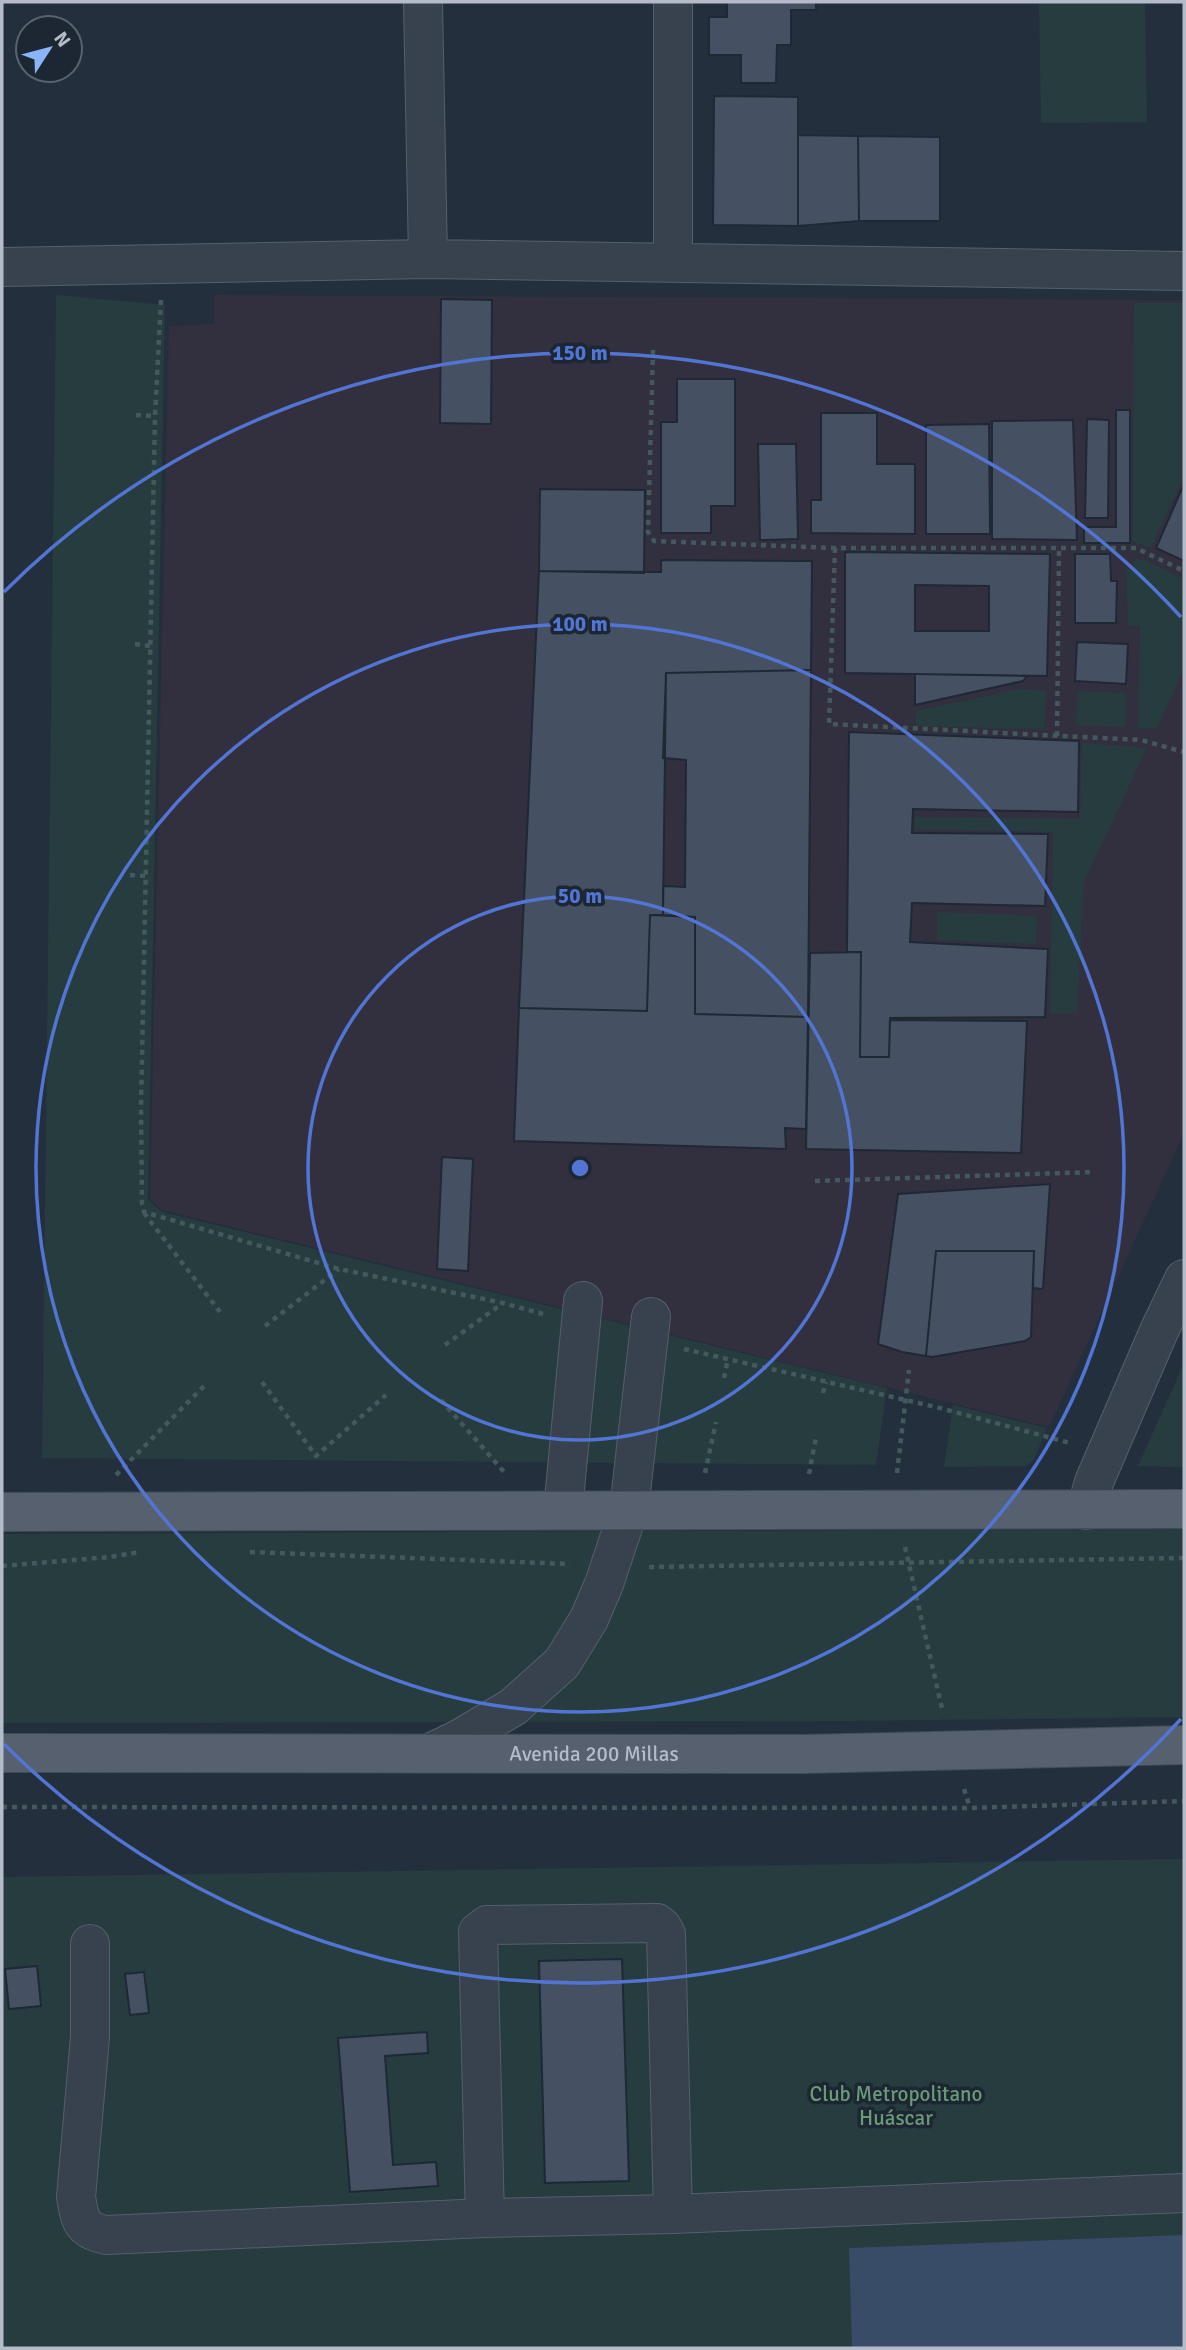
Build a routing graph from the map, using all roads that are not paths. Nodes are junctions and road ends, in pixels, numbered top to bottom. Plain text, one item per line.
1 (424, 2) edge
2 (673, 2) edge
3 (428, 259) junction
4 (673, 263) junction
5 (2, 267) edge
6 (1184, 271) edge
7 (1184, 1279) edge
8 (582, 1312) road end
9 (650, 1329) road end
10 (1172, 1337) edge
11 (1184, 1508) edge
12 (629, 1509) junction
13 (563, 1510) junction
14 (1086, 1510) junction
15 (2, 1512) edge
16 (1184, 1745) edge
17 (432, 1752) junction
18 (2, 1753) edge
19 (90, 1944) dead end
20 (1184, 2193) edge
21 (673, 2214) junction
22 (485, 2218) junction

1 - 3 street
2 - 4 street
3 - 4 street
3 - 5 street
4 - 6 street
7 - 10 street
8 - 13 street
9 - 12 street
10 - 14 street
11 - 14 main road
12 - 13 main road
12 - 14 main road
12 - 17 street
13 - 15 main road
16 - 17 main road, Avenida 200 Millas
17 - 18 main road, Avenida 200 Millas
19 - 22 street
20 - 21 street
21 - 22 street
21 - 22 street

